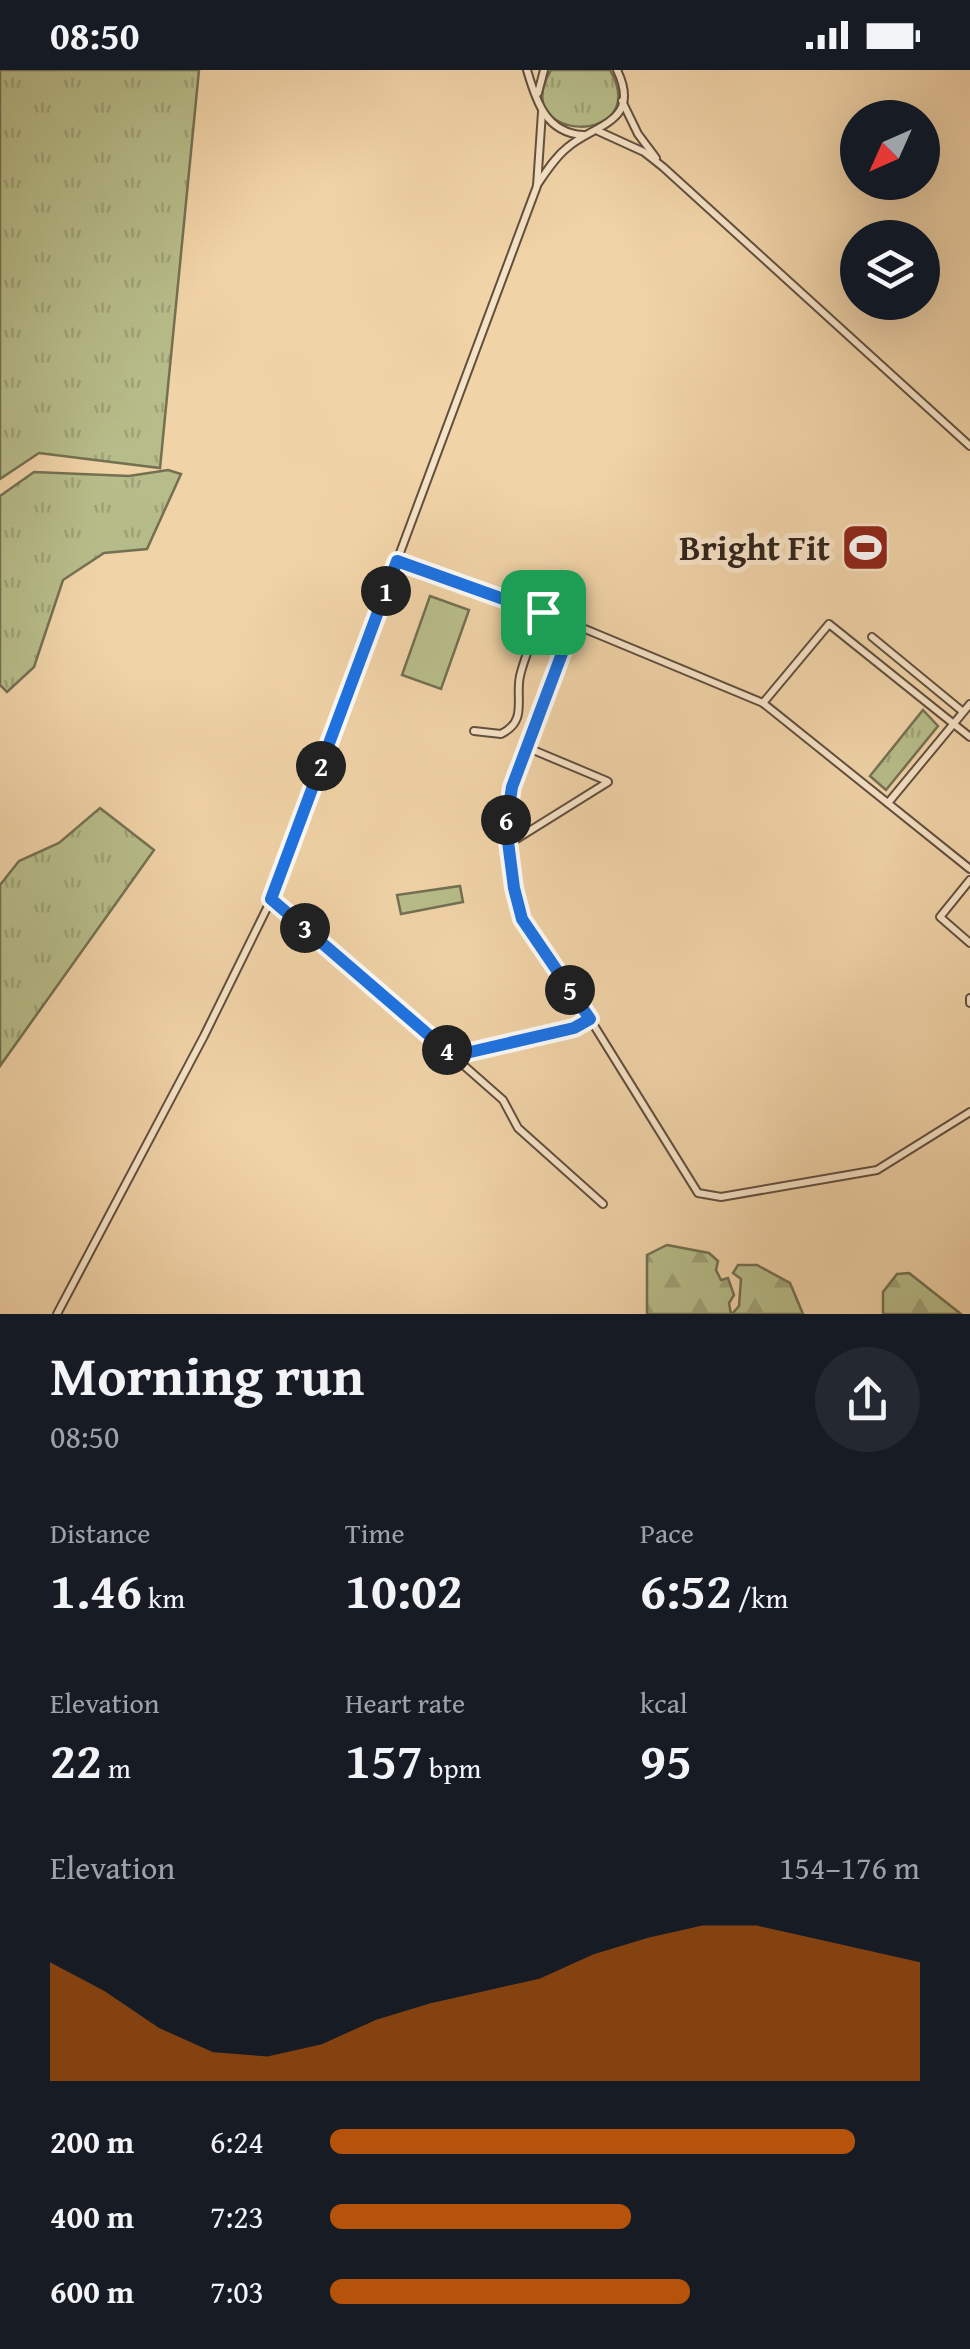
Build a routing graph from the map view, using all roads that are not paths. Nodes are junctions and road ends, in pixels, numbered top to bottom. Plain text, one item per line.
1 (527, 70) edge
2 (544, 70) edge
3 (617, 70) edge
4 (630, 70) edge
5 (622, 82) junction
6 (538, 100) junction
7 (622, 101) junction
8 (542, 112) junction
9 (598, 131) junction
10 (585, 135) junction
11 (663, 167) junction
12 (536, 186) junction
13 (970, 446) edge
14 (397, 561) junction
15 (543, 612) junction
16 (573, 624) junction
17 (872, 637) dead end
18 (763, 703) junction
19 (970, 704) edge
20 (963, 713) junction
21 (953, 723) junction
22 (474, 731) dead end
23 (970, 737) edge
24 (526, 747) junction
25 (888, 803) junction
26 (507, 845) junction
27 (970, 869) edge
28 (970, 880) edge
29 (271, 899) junction
30 (970, 943) edge
31 (590, 1019) junction
32 (453, 1056) junction
33 (970, 1112) edge
34 (603, 1204) dead end
35 (56, 1314) edge

1 - 6 street
2 - 6 street
3 - 5 street
4 - 5 street
5 - 7 street
6 - 8 street
7 - 9 street
7 - 11 street
8 - 10 street
8 - 12 street
9 - 10 street
9 - 11 street
10 - 12 street
11 - 13 street
12 - 14 street
14 - 15 street
14 - 29 street
15 - 16 street
15 - 22 street
16 - 18 street
16 - 24 street
17 - 20 street
18 - 21 street
18 - 25 street
19 - 20 street
20 - 21 street
21 - 23 street
21 - 25 street
24 - 26 street
24 - 26 street
25 - 27 street
26 - 31 street
28 - 30 street
29 - 32 street
29 - 35 street
31 - 32 street
31 - 33 street
32 - 34 street

